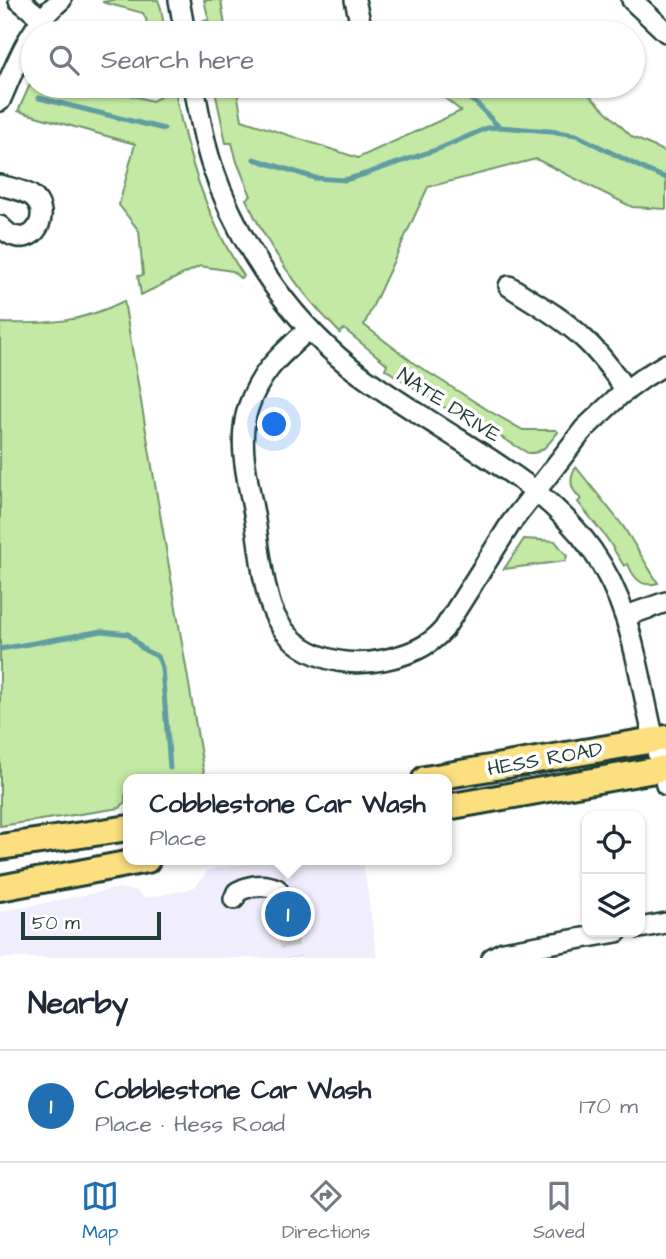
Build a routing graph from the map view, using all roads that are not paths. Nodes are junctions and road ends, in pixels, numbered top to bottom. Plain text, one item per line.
1 (19, 0) edge
2 (61, 0) edge
3 (179, 0) edge
4 (355, 0) edge
5 (632, 0) edge
6 (42, 19) joint
7 (183, 21) edge
8 (360, 21) edge
9 (666, 32) edge
10 (21, 54) edge
11 (196, 98) edge
12 (0, 101) edge
13 (0, 185) edge
14 (0, 226) edge
15 (509, 286) dead end
16 (309, 329) junction
17 (666, 364) edge
18 (626, 391) junction
19 (535, 491) junction
20 (666, 602) edge
21 (625, 616) junction
22 (660, 739) edge
23 (452, 774) edge
24 (665, 774) edge
25 (452, 806) edge
26 (123, 829) edge
27 (0, 847) edge
28 (123, 865) edge
29 (0, 888) edge
30 (234, 899) dead end
31 (282, 901) dead end
32 (666, 923) edge
33 (645, 927) edge
34 (590, 937) edge
35 (492, 958) edge

1 - 6 street
2 - 6 street
3 - 7 street
4 - 8 street
5 - 9 street
10 - 12 street
11 - 16 street, NATE DRIVE
13 - 14 street
15 - 18 street
16 - 19 street, NATE DRIVE
16 - 19 street
17 - 18 street
18 - 19 street
19 - 21 street, NATE DRIVE
20 - 21 street
21 - 22 street, NATE DRIVE
22 - 23 main road, HESS ROAD
22 - 24 street, NATE DRIVE
24 - 25 main road, HESS ROAD
26 - 27 main road
28 - 29 main road
30 - 31 street
32 - 33 street
34 - 35 street

